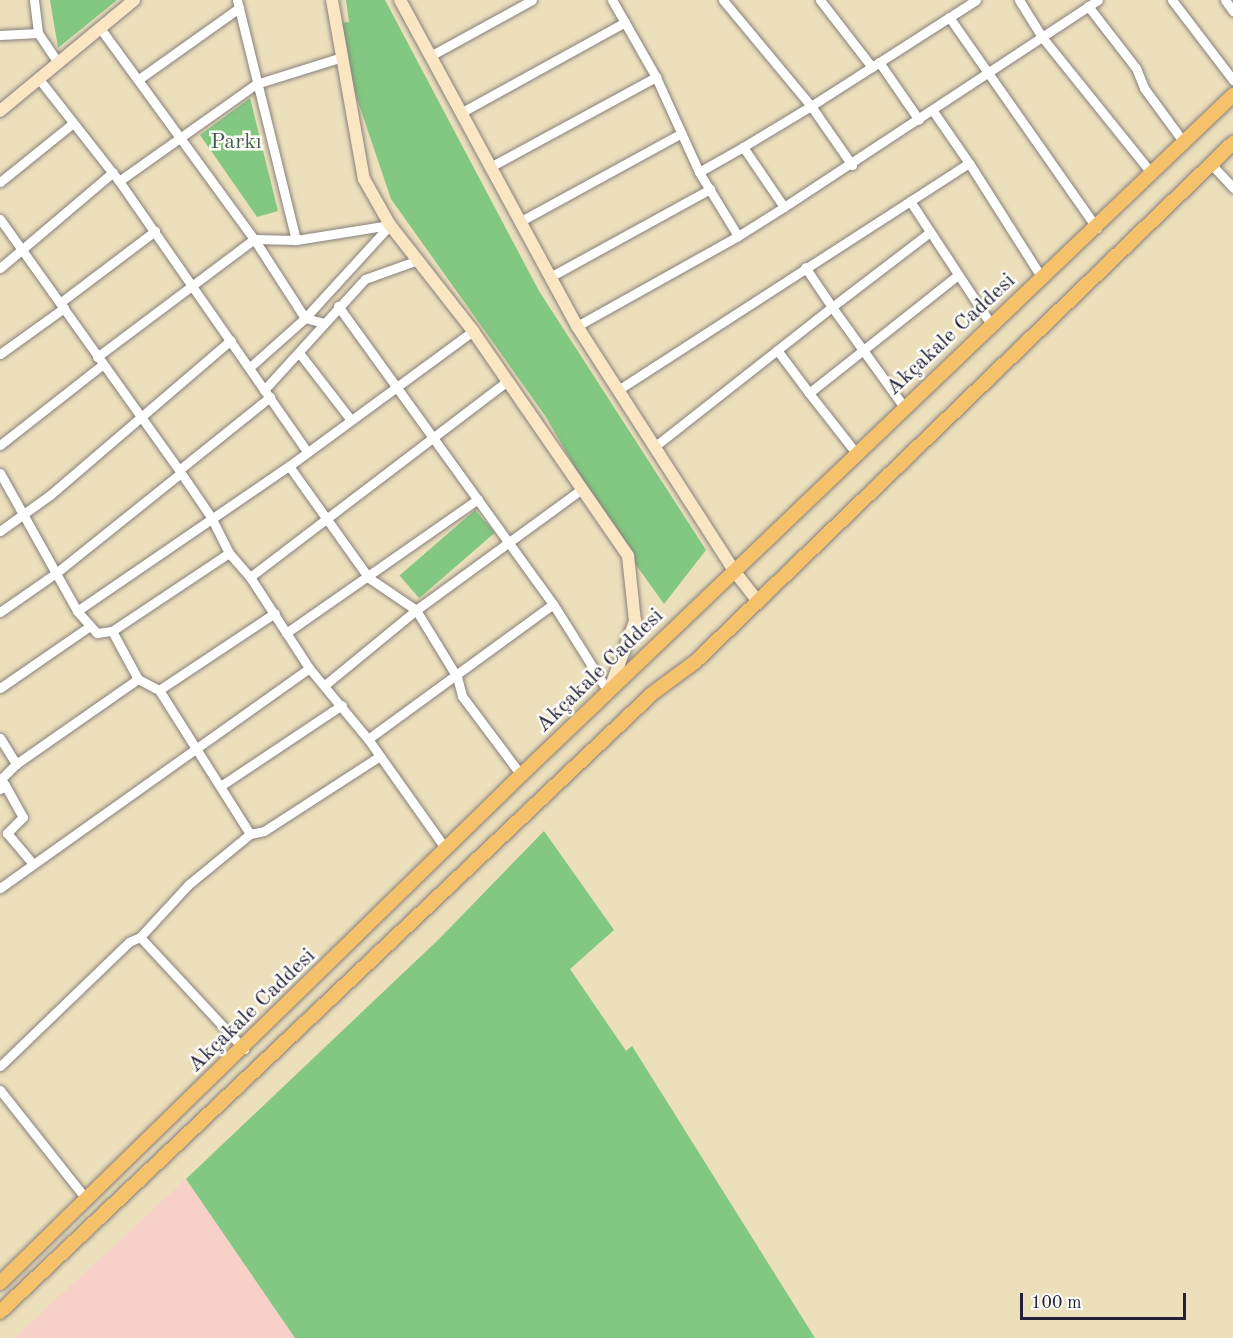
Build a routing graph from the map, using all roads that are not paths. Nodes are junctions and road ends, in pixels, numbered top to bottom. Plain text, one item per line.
1 (34, 0) edge
2 (134, 0) edge
3 (332, 0) edge
4 (402, 0) edge
5 (532, 0) edge
6 (612, 0) edge
7 (723, 0) edge
8 (976, 0) edge
9 (1019, 0) edge
10 (1172, 0) edge
11 (1226, 0) edge
12 (822, 1) edge
13 (1094, 2) edge
14 (238, 4) edge
15 (1233, 11) edge
16 (949, 17) junction
17 (625, 22) junction
18 (100, 28) junction
19 (38, 33) junction
20 (0, 34) edge
21 (1042, 37) junction
22 (432, 55) junction
23 (342, 57) junction
24 (58, 63) junction
25 (875, 64) junction
26 (988, 74) junction
27 (656, 77) junction
28 (39, 79) junction
29 (139, 79) junction
30 (1233, 80) edge
31 (256, 84) junction
32 (1233, 95) edge
33 (811, 106) junction
34 (0, 111) edge
35 (464, 111) junction
36 (933, 111) junction
37 (920, 120) junction
38 (74, 123) junction
39 (682, 133) junction
40 (180, 138) junction
41 (1233, 142) edge
42 (1185, 144) junction
43 (742, 147) junction
44 (969, 163) junction
45 (1211, 164) junction
46 (852, 165) junction
47 (492, 166) junction
48 (113, 172) junction
49 (699, 172) junction
50 (1152, 174) junction
51 (119, 181) junction
52 (0, 182) edge
53 (1233, 188) edge
54 (710, 189) junction
55 (910, 201) junction
56 (783, 207) junction
57 (0, 219) edge
58 (521, 220) junction
59 (390, 225) junction
60 (1097, 228) junction
61 (155, 231) junction
62 (930, 232) junction
63 (738, 236) junction
64 (254, 239) junction
65 (296, 240) junction
66 (24, 249) junction
67 (418, 260) junction
68 (805, 267) junction
69 (0, 268) edge
70 (958, 275) junction
71 (550, 277) junction
72 (1042, 278) junction
73 (192, 282) junction
74 (62, 305) junction
75 (338, 306) junction
76 (832, 307) junction
77 (305, 318) junction
78 (324, 323) junction
79 (578, 326) junction
80 (992, 326) junction
81 (473, 332) junction
82 (231, 340) junction
83 (777, 350) junction
84 (864, 351) junction
85 (0, 354) edge
86 (300, 354) junction
87 (100, 361) junction
88 (250, 367) junction
89 (506, 382) junction
90 (396, 386) junction
91 (618, 390) junction
92 (809, 393) junction
93 (267, 394) junction
94 (904, 407) junction
95 (141, 417) junction
96 (351, 420) junction
97 (431, 437) junction
98 (0, 445) edge
99 (654, 447) junction
100 (307, 452) junction
101 (856, 453) junction
102 (289, 466) junction
103 (180, 471) junction
104 (0, 473) edge
105 (582, 489) junction
106 (478, 499) junction
107 (26, 515) junction
108 (211, 517) junction
109 (328, 517) junction
110 (0, 531) edge
111 (508, 544) junction
112 (229, 554) junction
113 (735, 572) junction
114 (56, 573) junction
115 (250, 578) junction
116 (369, 578) junction
117 (758, 601) junction
118 (553, 604) junction
119 (416, 610) junction
120 (77, 611) junction
121 (0, 612) edge
122 (275, 613) junction
123 (90, 626) junction
124 (112, 631) junction
125 (286, 633) junction
126 (309, 668) junction
127 (457, 676) junction
128 (138, 679) junction
129 (326, 684) junction
130 (0, 688) edge
131 (159, 690) junction
132 (609, 693) junction
133 (342, 705) junction
134 (0, 738) edge
135 (368, 739) junction
136 (197, 745) junction
137 (380, 756) junction
138 (16, 764) junction
139 (521, 776) junction
140 (222, 785) junction
141 (2, 787) edge
142 (250, 834) junction
143 (446, 849) junction
144 (33, 864) junction
145 (0, 888) edge
146 (140, 937) junction
147 (244, 1049) junction
148 (0, 1066) edge
149 (0, 1090) edge
150 (86, 1199) junction
151 (0, 1283) edge
152 (0, 1312) edge

1 - 19 street
2 - 18 main road
3 - 23 main road
4 - 22 main road
5 - 22 street
6 - 17 street
7 - 33 street
8 - 16 street
9 - 21 street
10 - 30 street
11 - 15 street
12 - 25 street
13 - 21 street
13 - 42 street
14 - 29 street
14 - 31 street
16 - 25 street
16 - 26 street
17 - 27 street
17 - 35 street
18 - 24 main road
18 - 29 street
19 - 20 street
19 - 24 street
21 - 26 street
21 - 50 street
22 - 35 main road
23 - 31 street
23 - 59 main road
24 - 28 main road
25 - 33 street
25 - 37 street
26 - 36 street
26 - 60 street
27 - 39 street
27 - 47 street
28 - 34 main road
28 - 38 street
29 - 40 street
31 - 40 street
31 - 65 street
32 - 42 main road, Akçakale Caddesi
33 - 43 street
33 - 46 street
35 - 47 main road
36 - 37 street
36 - 44 street
37 - 46 street
38 - 48 street
38 - 52 street
39 - 49 street
39 - 58 street
40 - 51 street
40 - 64 street
41 - 45 main road, Akçakale Caddesi
42 - 50 main road, Akçakale Caddesi
43 - 49 street
43 - 56 street
44 - 55 street
44 - 72 street
45 - 53 street
45 - 117 main road, Akçakale Caddesi
46 - 56 street
47 - 58 main road
48 - 51 street
48 - 66 street
49 - 54 street
50 - 60 main road, Akçakale Caddesi
51 - 61 street
54 - 63 street
54 - 71 street
55 - 62 street
55 - 68 street
56 - 63 street
57 - 66 street
58 - 71 main road
59 - 65 street
59 - 67 main road
59 - 77 street
60 - 72 main road, Akçakale Caddesi
61 - 73 street
61 - 74 street
62 - 70 street
62 - 76 street
63 - 79 street
64 - 65 street
64 - 73 street
64 - 77 street
66 - 69 street
66 - 74 street
67 - 75 street
67 - 81 main road
68 - 76 street
68 - 91 street
70 - 80 street
70 - 84 street
71 - 79 main road
72 - 80 main road, Akçakale Caddesi
73 - 82 street
73 - 87 street
74 - 85 street
74 - 87 street
75 - 78 street
75 - 90 street
76 - 83 street
76 - 84 street
77 - 78 street
77 - 88 street
78 - 86 street
79 - 91 main road
80 - 94 main road, Akçakale Caddesi
81 - 89 main road
81 - 90 street
82 - 88 street
82 - 95 street
83 - 92 street
83 - 99 street
84 - 92 street
84 - 94 street
86 - 93 street
86 - 96 street
87 - 95 street
87 - 98 street
88 - 93 street
89 - 97 street
89 - 105 main road
90 - 96 street
90 - 97 street
91 - 99 main road
92 - 101 street
93 - 100 street
93 - 103 street
94 - 101 main road, Akçakale Caddesi
95 - 103 street
95 - 107 street
96 - 100 street
97 - 106 street
97 - 109 street
99 - 113 main road
100 - 102 street
101 - 113 main road, Akçakale Caddesi
102 - 108 street
102 - 109 street
103 - 108 street
103 - 114 street
104 - 107 street
105 - 111 street
105 - 132 main road
106 - 111 street
106 - 116 street
107 - 110 street
107 - 114 street
108 - 112 street
108 - 120 street
109 - 115 street
109 - 116 street
111 - 118 street
111 - 119 street
112 - 115 street
112 - 124 street
113 - 117 main road
113 - 132 main road, Akçakale Caddesi
114 - 120 street
114 - 121 street
115 - 122 street
116 - 119 street
116 - 125 street
117 - 152 main road, Akçakale Caddesi
118 - 127 street
118 - 132 street
119 - 127 street
119 - 129 street
120 - 123 street
122 - 125 street
122 - 131 street
123 - 124 street
123 - 130 street
124 - 128 street
125 - 126 street
126 - 129 street
126 - 136 street
127 - 135 street
127 - 139 street
128 - 131 street
128 - 138 street
129 - 133 street
131 - 136 street
132 - 139 main road, Akçakale Caddesi
133 - 135 street
133 - 140 street
134 - 138 street
135 - 137 street
136 - 140 street
136 - 144 street
137 - 142 street
137 - 143 street
138 - 141 street
139 - 143 main road, Akçakale Caddesi
140 - 142 street
141 - 144 street
142 - 146 street
143 - 147 main road, Akçakale Caddesi
144 - 145 street
146 - 147 street
146 - 148 street
147 - 150 main road, Akçakale Caddesi
149 - 150 street
150 - 151 main road, Akçakale Caddesi

